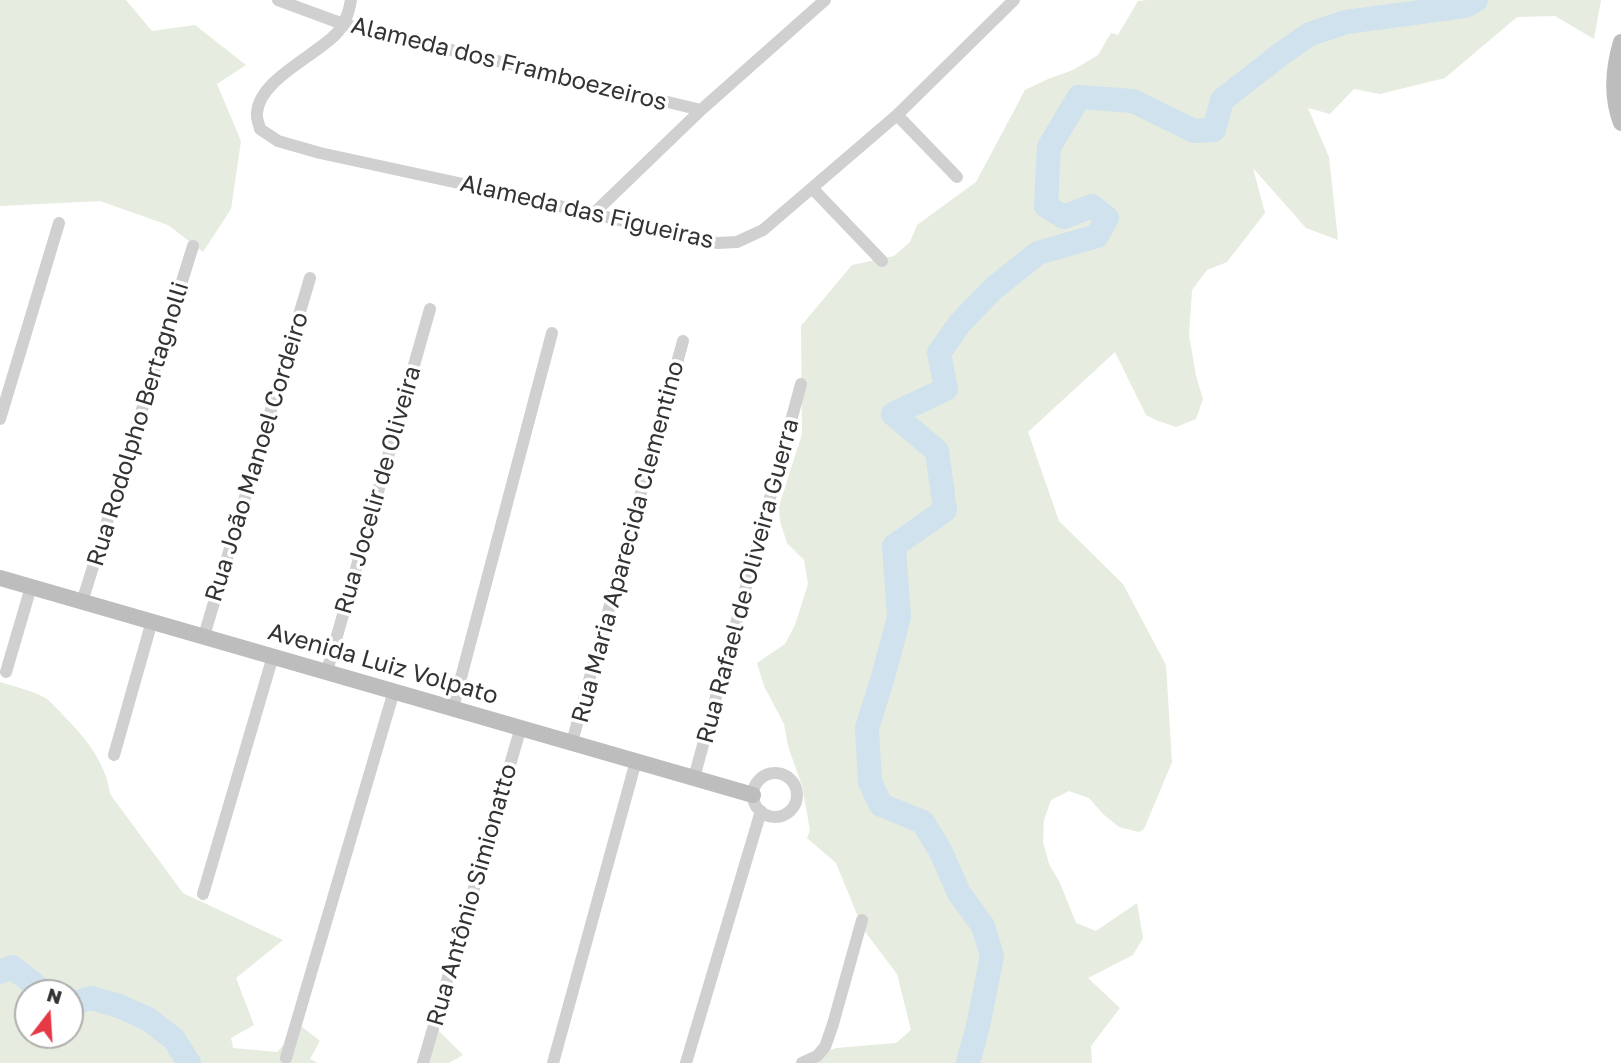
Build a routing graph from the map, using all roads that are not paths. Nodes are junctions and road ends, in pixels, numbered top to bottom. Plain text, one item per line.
1 (278, 0) edge
2 (351, 0) edge
3 (823, 0) edge
4 (1014, 0) edge
5 (343, 24) junction
6 (1621, 42) edge
7 (701, 110) junction
8 (897, 115) junction
9 (1621, 123) edge
10 (957, 177) dead end
11 (813, 188) junction
12 (593, 214) junction
13 (59, 223) dead end
14 (193, 246) dead end
15 (882, 261) dead end
16 (310, 278) dead end
17 (430, 309) dead end
18 (552, 333) dead end
19 (683, 341) dead end
20 (801, 384) dead end
21 (0, 419) edge
22 (0, 578) edge
23 (31, 587) junction
24 (82, 602) junction
25 (152, 621) junction
26 (204, 636) junction
27 (273, 656) junction
28 (327, 671) junction
29 (6, 673) dead end
30 (394, 691) junction
31 (453, 708) junction
32 (521, 727) junction
33 (572, 742) junction
34 (114, 755) dead end
35 (636, 761) junction
36 (694, 778) junction
37 (752, 795) junction
38 (761, 811) junction
39 (203, 894) dead end
40 (862, 920) dead end
41 (286, 1058) dead end
42 (423, 1063) edge
43 (553, 1063) edge
44 (686, 1063) edge
45 (802, 1063) edge

1 - 5 street, Alameda dos Framboezeiros
2 - 5 street
3 - 7 street
4 - 8 street, Alameda das Figueiras
5 - 7 street, Alameda dos Framboezeiros
5 - 12 street, Alameda das Figueiras
6 - 9 street
7 - 12 street
8 - 10 street
8 - 11 street, Alameda das Figueiras
11 - 12 street, Alameda das Figueiras
11 - 15 street
13 - 21 street
14 - 24 street, Rua Rodolpho Bertagnolli
16 - 26 street, Rua João Manoel Cordeiro
17 - 28 street, Rua Jocelir de Oliveira
18 - 31 street
19 - 33 street, Rua Maria Aparecida Clementino
20 - 36 street, Rua Rafael de Oliveira Guerra
22 - 23 street, Avenida Luiz Volpato
23 - 24 street, Avenida Luiz Volpato
23 - 29 street
24 - 25 street, Avenida Luiz Volpato
25 - 26 street, Avenida Luiz Volpato
25 - 34 street
26 - 27 street, Avenida Luiz Volpato
27 - 28 street, Avenida Luiz Volpato
27 - 39 street
28 - 30 street, Avenida Luiz Volpato
30 - 31 street, Avenida Luiz Volpato
30 - 41 street
31 - 32 street, Avenida Luiz Volpato
32 - 33 street, Avenida Luiz Volpato
32 - 42 street, Rua Antônio Simionatto
33 - 35 street, Avenida Luiz Volpato
35 - 36 street, Avenida Luiz Volpato
35 - 43 street
36 - 37 street, Avenida Luiz Volpato
37 - 38 street
37 - 38 street
38 - 44 street
40 - 45 street

